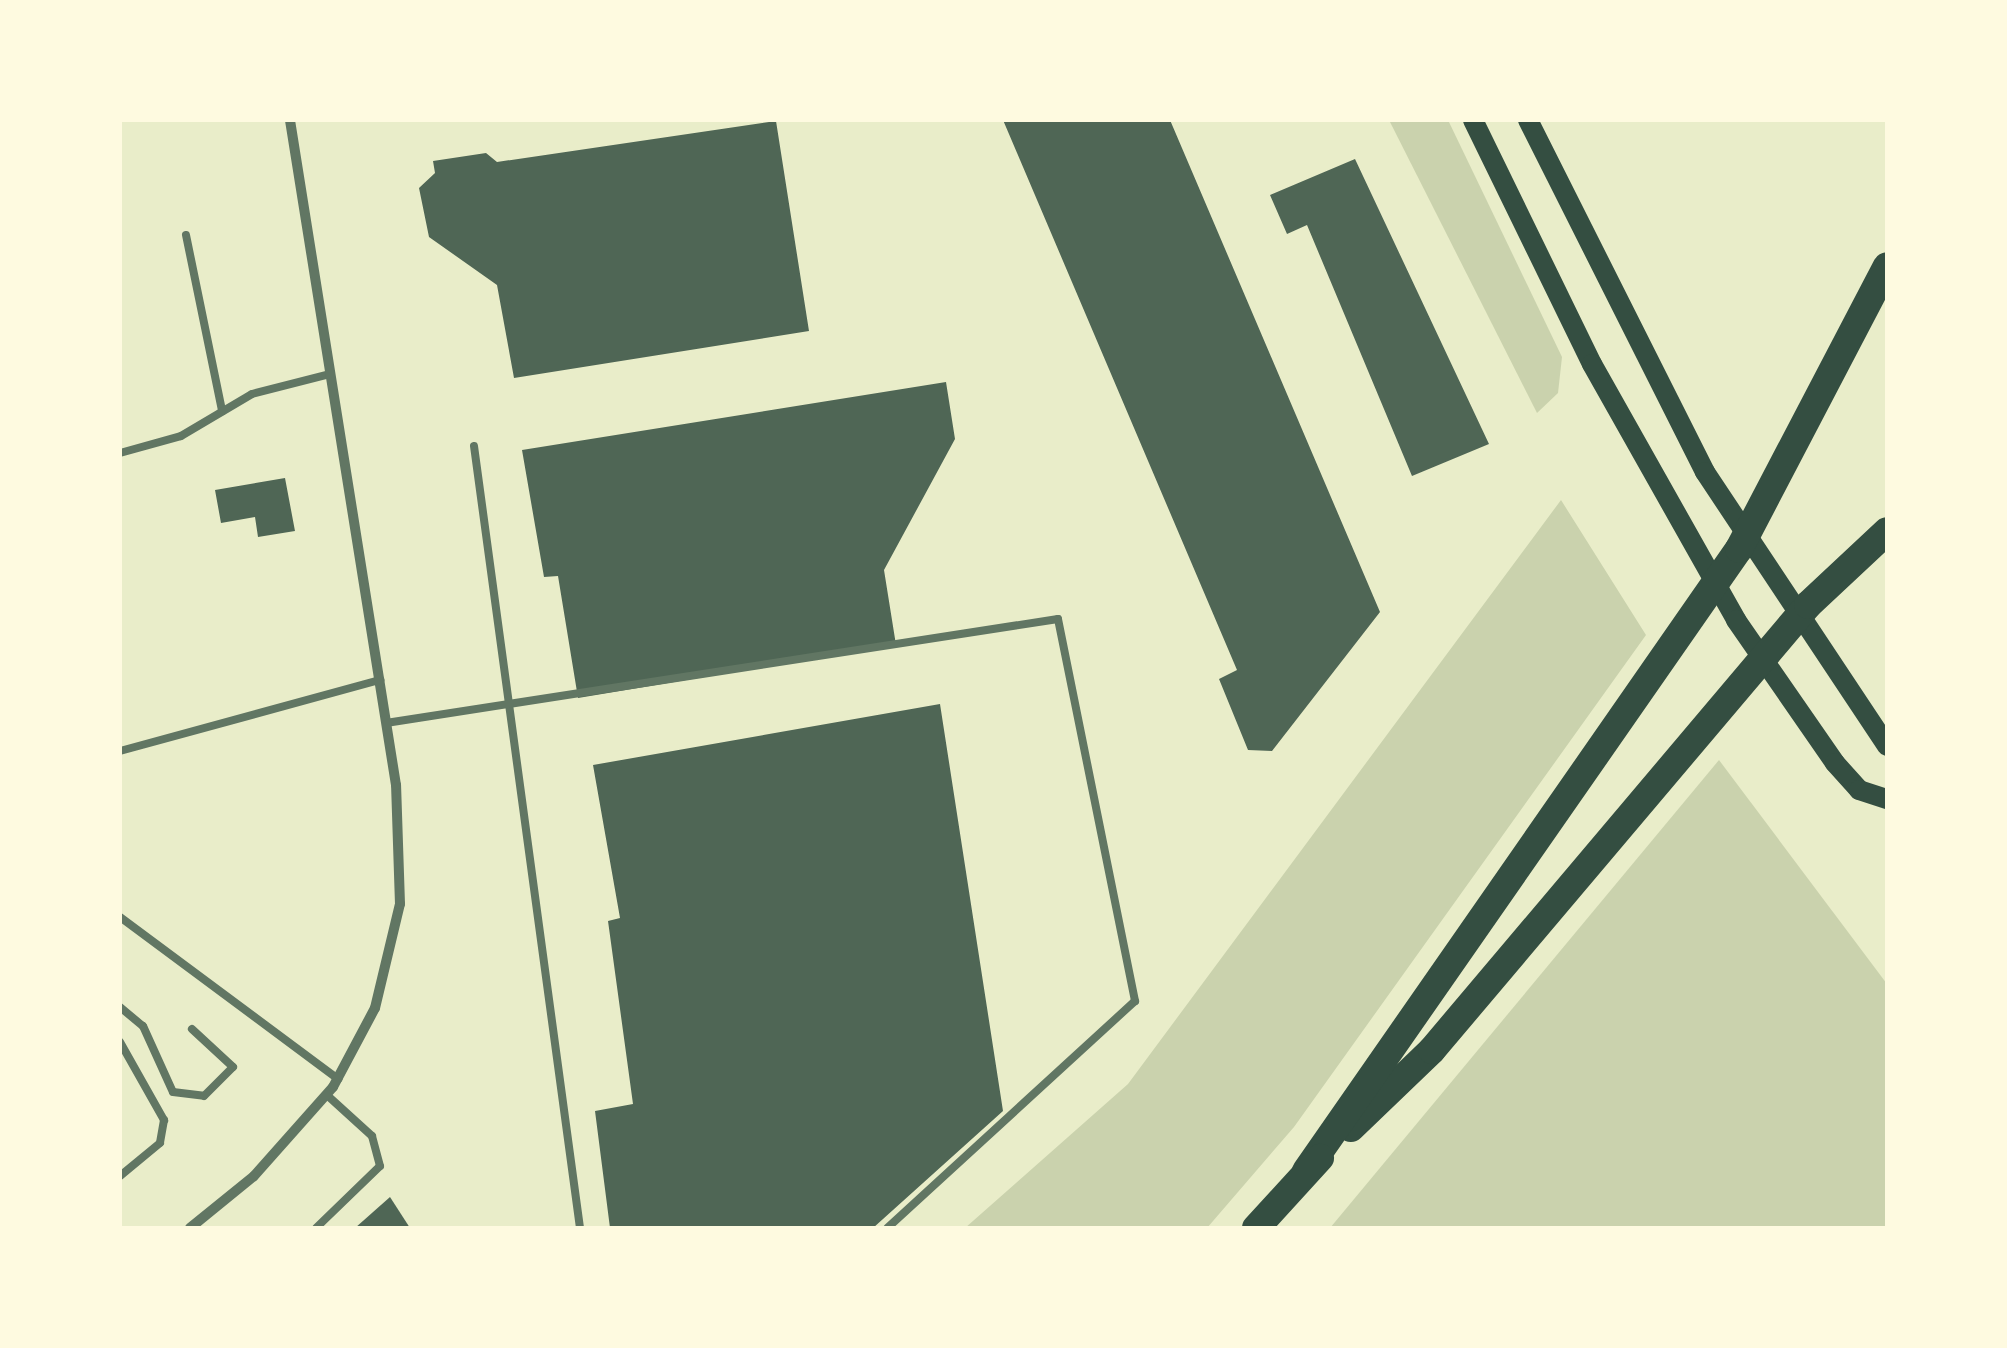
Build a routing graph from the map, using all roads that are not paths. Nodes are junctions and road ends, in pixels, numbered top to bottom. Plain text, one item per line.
1 (290, 120) edge
2 (1473, 120) edge
3 (1528, 120) edge
4 (186, 235) dead end
5 (1887, 266) edge
6 (330, 374) junction
7 (222, 411) junction
8 (474, 446) dead end
9 (120, 453) edge
10 (1887, 531) edge
11 (380, 680) junction
12 (516, 708) junction
13 (386, 723) junction
14 (1887, 746) edge
15 (120, 751) edge
16 (1887, 799) edge
17 (120, 918) edge
18 (120, 1006) edge
19 (192, 1029) dead end
20 (122, 1049) edge
21 (338, 1079) junction
22 (326, 1096) junction
23 (1306, 1171) junction
24 (120, 1176) edge
25 (190, 1228) edge
26 (316, 1228) edge
27 (580, 1228) edge
28 (887, 1228) edge
29 (1256, 1228) edge

1 - 6 street
2 - 16 main road
3 - 14 main road
4 - 7 lane
5 - 23 highway
6 - 7 lane
6 - 11 street
7 - 9 lane
8 - 12 lane
10 - 23 highway
11 - 13 street
11 - 15 lane
12 - 13 lane
12 - 27 lane
12 - 28 lane
13 - 21 street
17 - 21 lane
18 - 19 lane
20 - 24 lane
21 - 22 street
22 - 25 street
22 - 26 lane
23 - 29 highway

